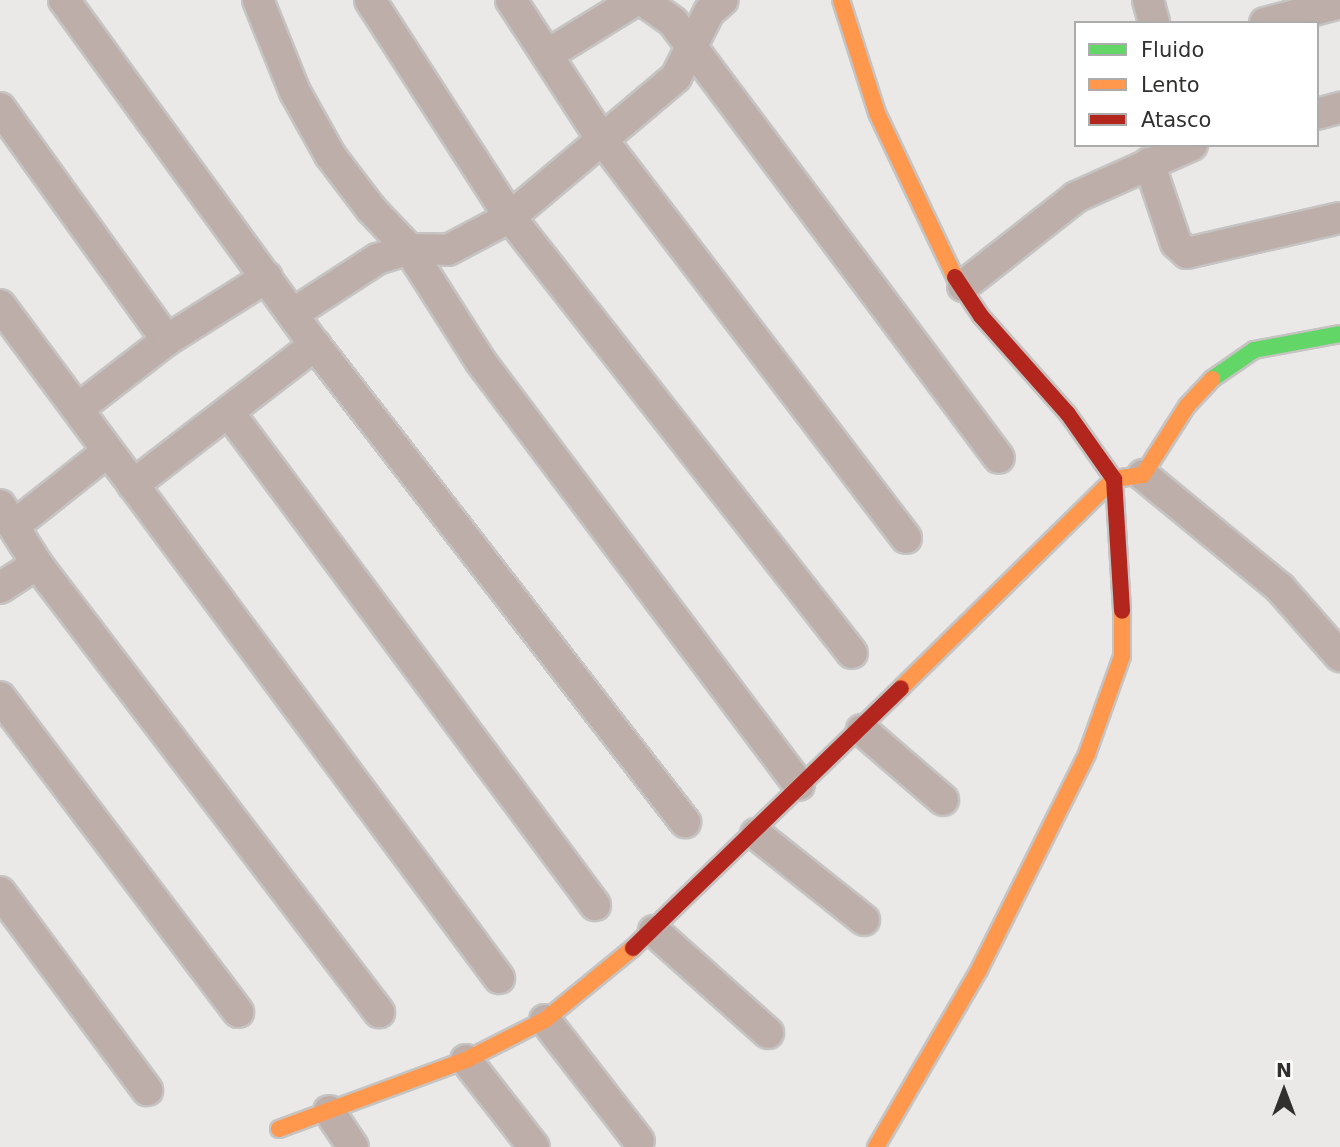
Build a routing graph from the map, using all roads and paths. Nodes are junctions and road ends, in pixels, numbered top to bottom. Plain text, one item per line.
1 (64, 0) edge
2 (258, 0) edge
3 (370, 0) edge
4 (511, 0) edge
5 (636, 0) edge
6 (642, 0) edge
7 (723, 0) edge
8 (841, 0) edge
9 (1148, 0) edge
10 (1340, 3) edge
11 (1153, 21) edge
12 (1272, 21) edge
13 (692, 48) junction
14 (547, 55) junction
15 (0, 108) edge
16 (1340, 108) edge
17 (1319, 113) edge
18 (601, 138) junction
19 (1185, 147) edge
20 (1149, 163) junction
21 (510, 217) junction
22 (1340, 218) edge
23 (409, 249) junction
24 (267, 277) junction
25 (963, 286) junction
26 (0, 305) edge
27 (294, 313) junction
28 (1340, 334) edge
29 (167, 340) junction
30 (315, 345) junction
31 (79, 408) junction
32 (230, 414) junction
33 (107, 452) junction
34 (999, 458) dead end
35 (1128, 477) junction
36 (133, 485) junction
37 (8, 515) edge
38 (906, 538) dead end
39 (37, 564) junction
40 (0, 588) edge
41 (852, 653) dead end
42 (1340, 656) edge
43 (0, 697) edge
44 (862, 730) junction
45 (799, 785) junction
46 (943, 800) dead end
47 (685, 822) dead end
48 (756, 834) junction
49 (0, 892) edge
50 (595, 905) dead end
51 (864, 920) dead end
52 (654, 931) junction
53 (499, 978) dead end
54 (238, 1012) dead end
55 (379, 1012) dead end
56 (545, 1020) junction
57 (768, 1034) dead end
58 (466, 1060) junction
59 (147, 1090) dead end
60 (329, 1111) junction
61 (279, 1129) dead end
62 (639, 1141) dead end
63 (353, 1147) edge
64 (534, 1147) edge
65 (876, 1147) edge

1 - 24 street
2 - 23 street
3 - 21 street
4 - 14 street
5 - 14 street
6 - 13 street
7 - 13 street
8 - 25 street
9 - 11 street
10 - 12 street
13 - 18 street
13 - 34 street
14 - 18 street
15 - 29 street
16 - 17 street
18 - 21 street
18 - 38 street
19 - 20 street
20 - 22 street
20 - 25 street
21 - 23 street
21 - 41 street
23 - 27 street
23 - 45 street
24 - 27 street
24 - 29 street
25 - 35 street
26 - 31 street
27 - 30 street
28 - 35 street
29 - 31 street
30 - 32 street
30 - 47 street
31 - 33 street
32 - 36 street
32 - 50 street
33 - 36 street
33 - 37 street
35 - 42 street
35 - 44 street
35 - 65 street
36 - 53 street
37 - 39 street
39 - 40 street
39 - 55 street
43 - 54 street
44 - 45 street
44 - 46 street
45 - 48 street
48 - 51 street
48 - 52 street
49 - 59 street
52 - 56 street
52 - 57 street
56 - 58 street
56 - 62 street
58 - 60 street
58 - 64 street
60 - 61 street
60 - 63 street

